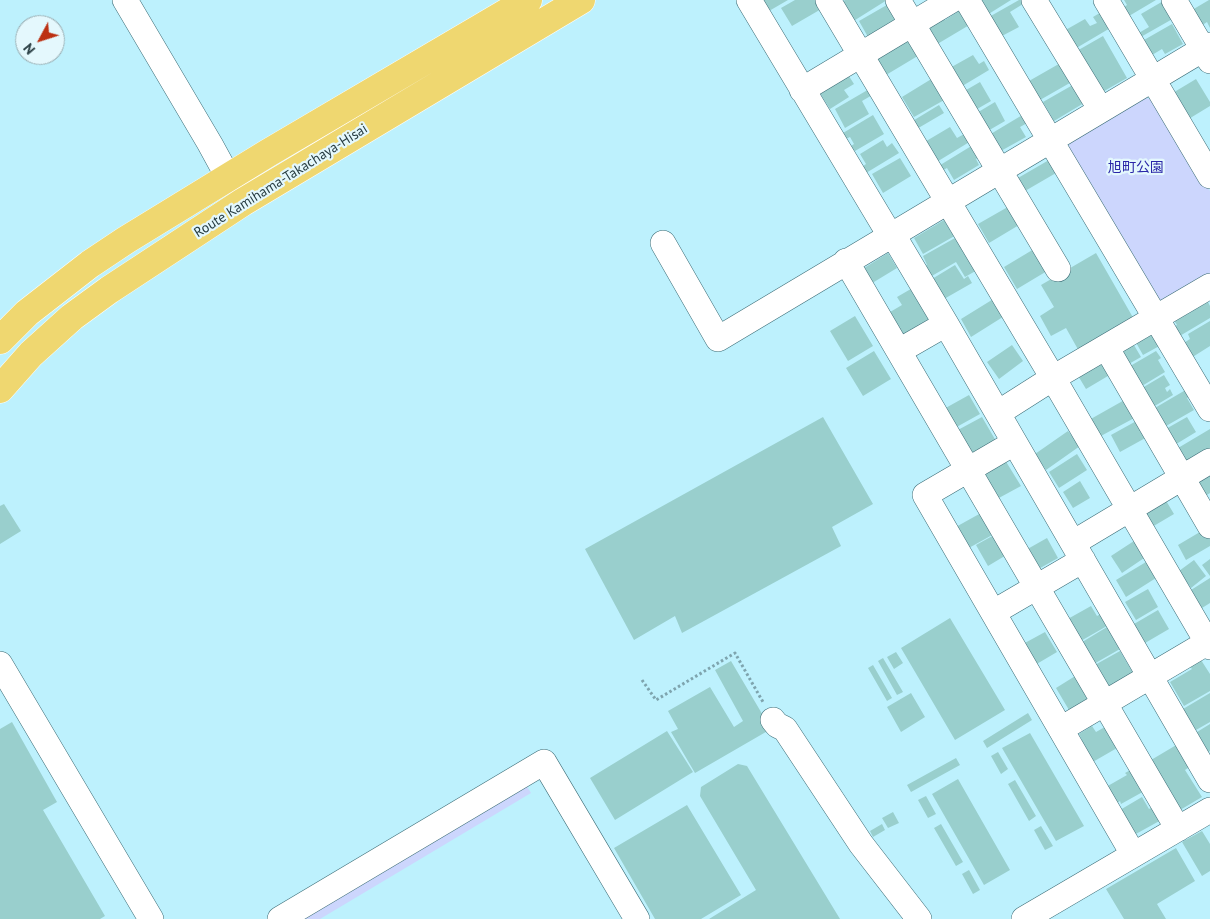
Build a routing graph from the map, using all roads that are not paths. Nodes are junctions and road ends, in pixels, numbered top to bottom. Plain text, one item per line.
1 (125, 0) edge
2 (528, 0) edge
3 (581, 0) edge
4 (749, 0) edge
5 (828, 0) edge
6 (898, 0) edge
7 (952, 0) edge
8 (967, 0) edge
9 (1034, 0) edge
10 (1106, 0) edge
11 (1174, 0) edge
12 (912, 24) junction
13 (1208, 52) edge
14 (861, 54) junction
15 (1153, 79) junction
16 (802, 90) junction
17 (1100, 110) junction
18 (1051, 140) junction
19 (999, 171) junction
20 (1210, 176) edge
21 (228, 177) junction
22 (243, 202) junction
23 (948, 202) junction
24 (893, 235) junction
25 (663, 243) dead end
26 (846, 261) junction
27 (1058, 269) dead end
28 (1209, 290) edge
29 (1156, 317) junction
30 (946, 324) junction
31 (0, 340) edge
32 (1106, 347) junction
33 (899, 351) junction
34 (1053, 378) junction
35 (0, 389) edge
36 (1210, 409) edge
37 (998, 413) junction
38 (1014, 443) junction
39 (1210, 461) edge
40 (968, 469) junction
41 (1182, 478) junction
42 (1130, 510) junction
43 (1210, 526) edge
44 (1078, 552) junction
45 (1036, 587) junction
46 (994, 612) junction
47 (1209, 643) edge
48 (0, 664) edge
49 (1150, 676) junction
50 (1105, 703) junction
51 (773, 720) road end
52 (1061, 729) junction
53 (1210, 780) edge
54 (1210, 810) edge
55 (1178, 829) junction
56 (1133, 854) junction
57 (151, 919) edge
58 (280, 919) edge
59 (637, 919) edge
60 (919, 919) edge
61 (1024, 919) edge

1 - 21 street
2 - 21 main road, Route Kamihama-Takachaya-Hisai
3 - 22 main road, Route Kamihama-Takachaya-Hisai
4 - 16 street
5 - 14 street
6 - 12 street
7 - 12 street
8 - 18 street
9 - 17 street
10 - 15 street
11 - 13 street
12 - 14 street
12 - 19 street
13 - 15 street
14 - 16 street
14 - 23 street
15 - 17 street
15 - 20 street
16 - 24 street
17 - 18 street
18 - 19 street
18 - 29 street
19 - 23 street
19 - 27 street
21 - 22 main road
21 - 31 main road, Route Kamihama-Takachaya-Hisai
22 - 35 main road, Route Kamihama-Takachaya-Hisai
23 - 24 street
23 - 34 street
24 - 26 street
24 - 30 street
25 - 26 street
26 - 33 street
28 - 29 street
29 - 32 street
29 - 36 street
30 - 33 street
30 - 37 street
32 - 34 street
32 - 41 street
33 - 40 street
34 - 37 street
34 - 42 street
37 - 38 street
38 - 40 street
38 - 44 street
39 - 41 street
40 - 45 street
40 - 46 street
41 - 42 street
41 - 43 street
42 - 44 street
42 - 47 street
44 - 45 street
44 - 49 street
45 - 46 street
45 - 50 street
46 - 52 street
47 - 49 street
48 - 57 street
49 - 50 street
49 - 53 street
50 - 52 street
50 - 55 street
51 - 60 street
52 - 56 street
54 - 55 street
55 - 56 street
56 - 61 street
58 - 59 street

